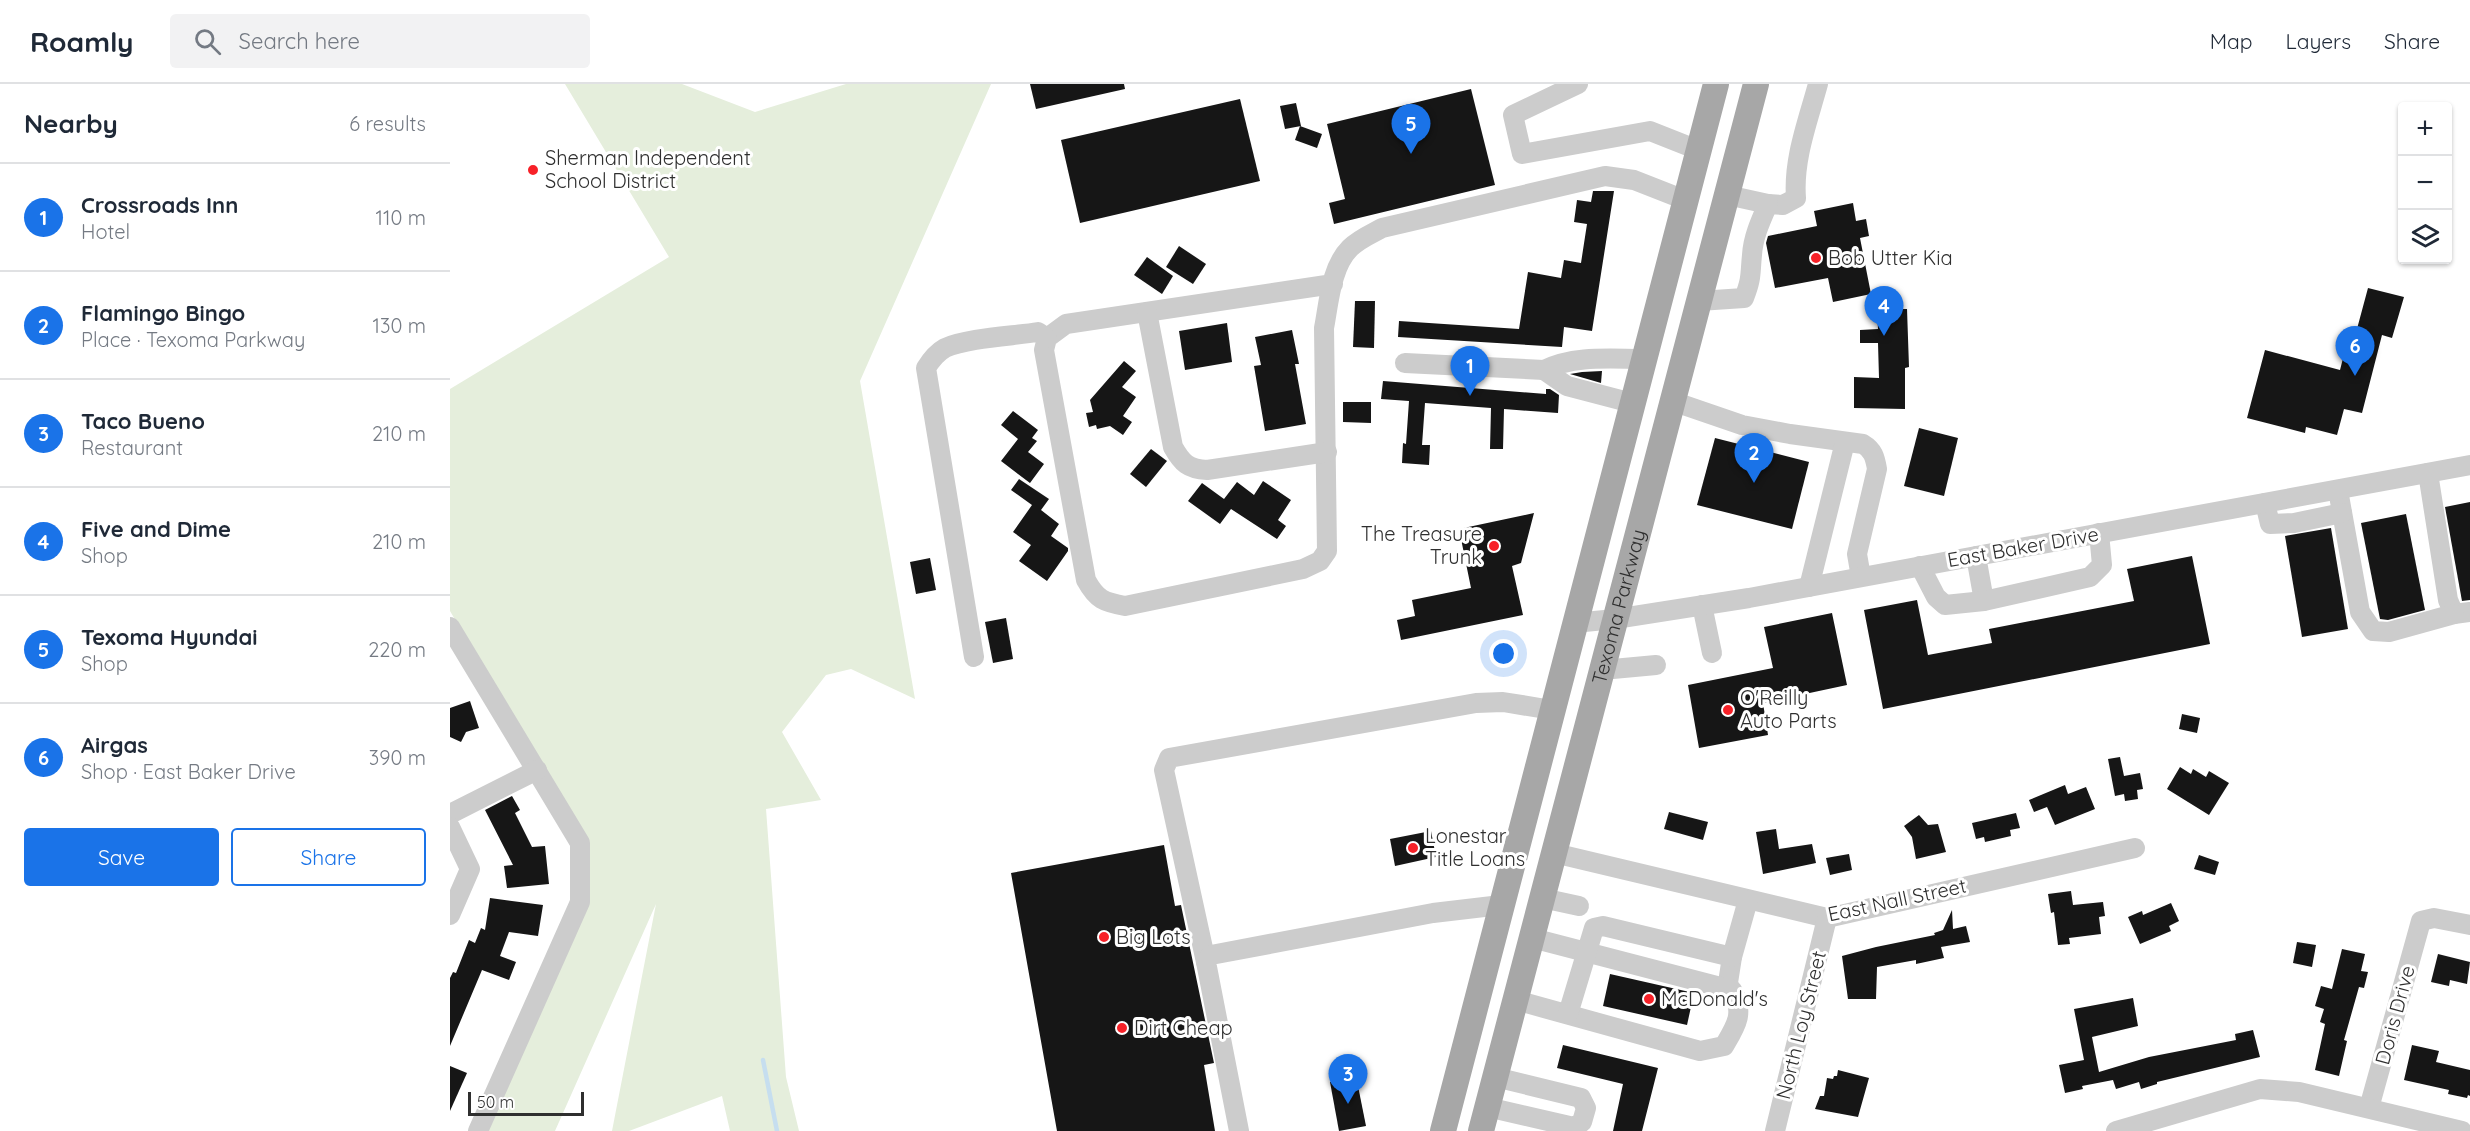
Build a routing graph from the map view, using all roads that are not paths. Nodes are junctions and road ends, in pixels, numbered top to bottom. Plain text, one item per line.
1 (1578, 84) edge
2 (1716, 84) edge
3 (1756, 84) edge
4 (1818, 84) edge
5 (1698, 150) junction
6 (1727, 195) junction
7 (1685, 200) junction
8 (1768, 204) junction
9 (1334, 284) junction
10 (1699, 301) junction
11 (1147, 312) junction
12 (1047, 338) junction
13 (1644, 359) junction
14 (1405, 363) dead end
15 (1544, 370) junction
16 (1672, 401) junction
17 (1632, 403) junction
18 (1845, 441) junction
19 (1327, 452) junction
20 (2470, 465) edge
21 (2428, 473) junction
22 (2338, 490) junction
23 (2265, 503) junction
24 (2342, 513) junction
25 (2099, 533) junction
26 (1976, 556) junction
27 (1920, 566) junction
28 (1862, 577) junction
29 (1809, 587) junction
30 (1984, 601) junction
31 (1702, 605) junction
32 (2462, 613) edge
33 (1615, 619) junction
34 (1574, 623) junction
35 (450, 627) edge
36 (1712, 653) dead end
37 (974, 657) dead end
38 (1656, 665) dead end
39 (1602, 670) junction
40 (1552, 710) junction
41 (537, 770) junction
42 (450, 814) edge
43 (450, 827) edge
44 (2135, 848) dead end
45 (1554, 853) junction
46 (1542, 898) junction
47 (1748, 900) junction
48 (1501, 905) junction
49 (1579, 906) dead end
50 (450, 915) edge
51 (1827, 918) junction
52 (2470, 925) edge
53 (1532, 938) junction
54 (1586, 953) junction
55 (1732, 957) junction
56 (1206, 962) junction
57 (1727, 989) junction
58 (1515, 1000) junction
59 (1568, 1014) junction
60 (1495, 1077) junction
61 (1487, 1107) junction
62 (2369, 1108) junction
63 (478, 1131) edge
64 (1239, 1131) edge
65 (1443, 1131) edge
66 (1481, 1131) edge
67 (1775, 1131) edge
68 (2116, 1131) edge
69 (2462, 1131) edge

1 - 5 street
2 - 5 main road, Texoma Parkway
3 - 6 main road, Texoma Parkway
4 - 8 street
5 - 7 main road, Texoma Parkway
6 - 8 street
6 - 10 main road, Texoma Parkway
7 - 9 street
7 - 13 main road, Texoma Parkway
8 - 10 street
9 - 11 street
9 - 19 street
10 - 16 main road, Texoma Parkway
11 - 12 street
11 - 19 street
12 - 19 street
12 - 37 street
13 - 15 street
13 - 17 main road, Texoma Parkway
14 - 15 street
15 - 17 street
16 - 18 street
16 - 33 main road, Texoma Parkway
17 - 34 main road, Texoma Parkway
18 - 28 street
18 - 29 street
20 - 21 street, East Baker Drive
21 - 22 street, East Baker Drive
21 - 32 street
22 - 23 street, East Baker Drive
22 - 24 street
23 - 24 street
23 - 25 street, East Baker Drive
24 - 32 street
25 - 26 street, East Baker Drive
25 - 30 street
26 - 27 street, East Baker Drive
26 - 30 street
27 - 28 street, East Baker Drive
27 - 30 street
28 - 29 street, East Baker Drive
29 - 31 street, East Baker Drive
31 - 33 street, East Baker Drive
31 - 36 street
33 - 34 street, East Baker Drive
33 - 39 main road, Texoma Parkway
34 - 40 main road, Texoma Parkway
35 - 41 street
38 - 39 street
39 - 45 main road, Texoma Parkway
40 - 48 main road, Texoma Parkway
40 - 56 street
41 - 42 street
41 - 63 street
43 - 50 street
44 - 51 street, East Nall Street
45 - 46 main road, Texoma Parkway
45 - 47 street, East Nall Street
46 - 49 street
46 - 53 main road, Texoma Parkway
47 - 51 street, East Nall Street
47 - 55 street
48 - 56 street
48 - 65 main road, Texoma Parkway
51 - 67 street, North Loy Street
52 - 62 street, Doris Drive
53 - 54 street
53 - 58 main road, Texoma Parkway
54 - 55 street
54 - 57 street
54 - 59 street
55 - 57 street
56 - 64 street
57 - 59 street
58 - 59 street
58 - 60 main road, Texoma Parkway
60 - 61 main road, Texoma Parkway
60 - 61 street
61 - 66 main road, Texoma Parkway
62 - 68 street
62 - 69 street

